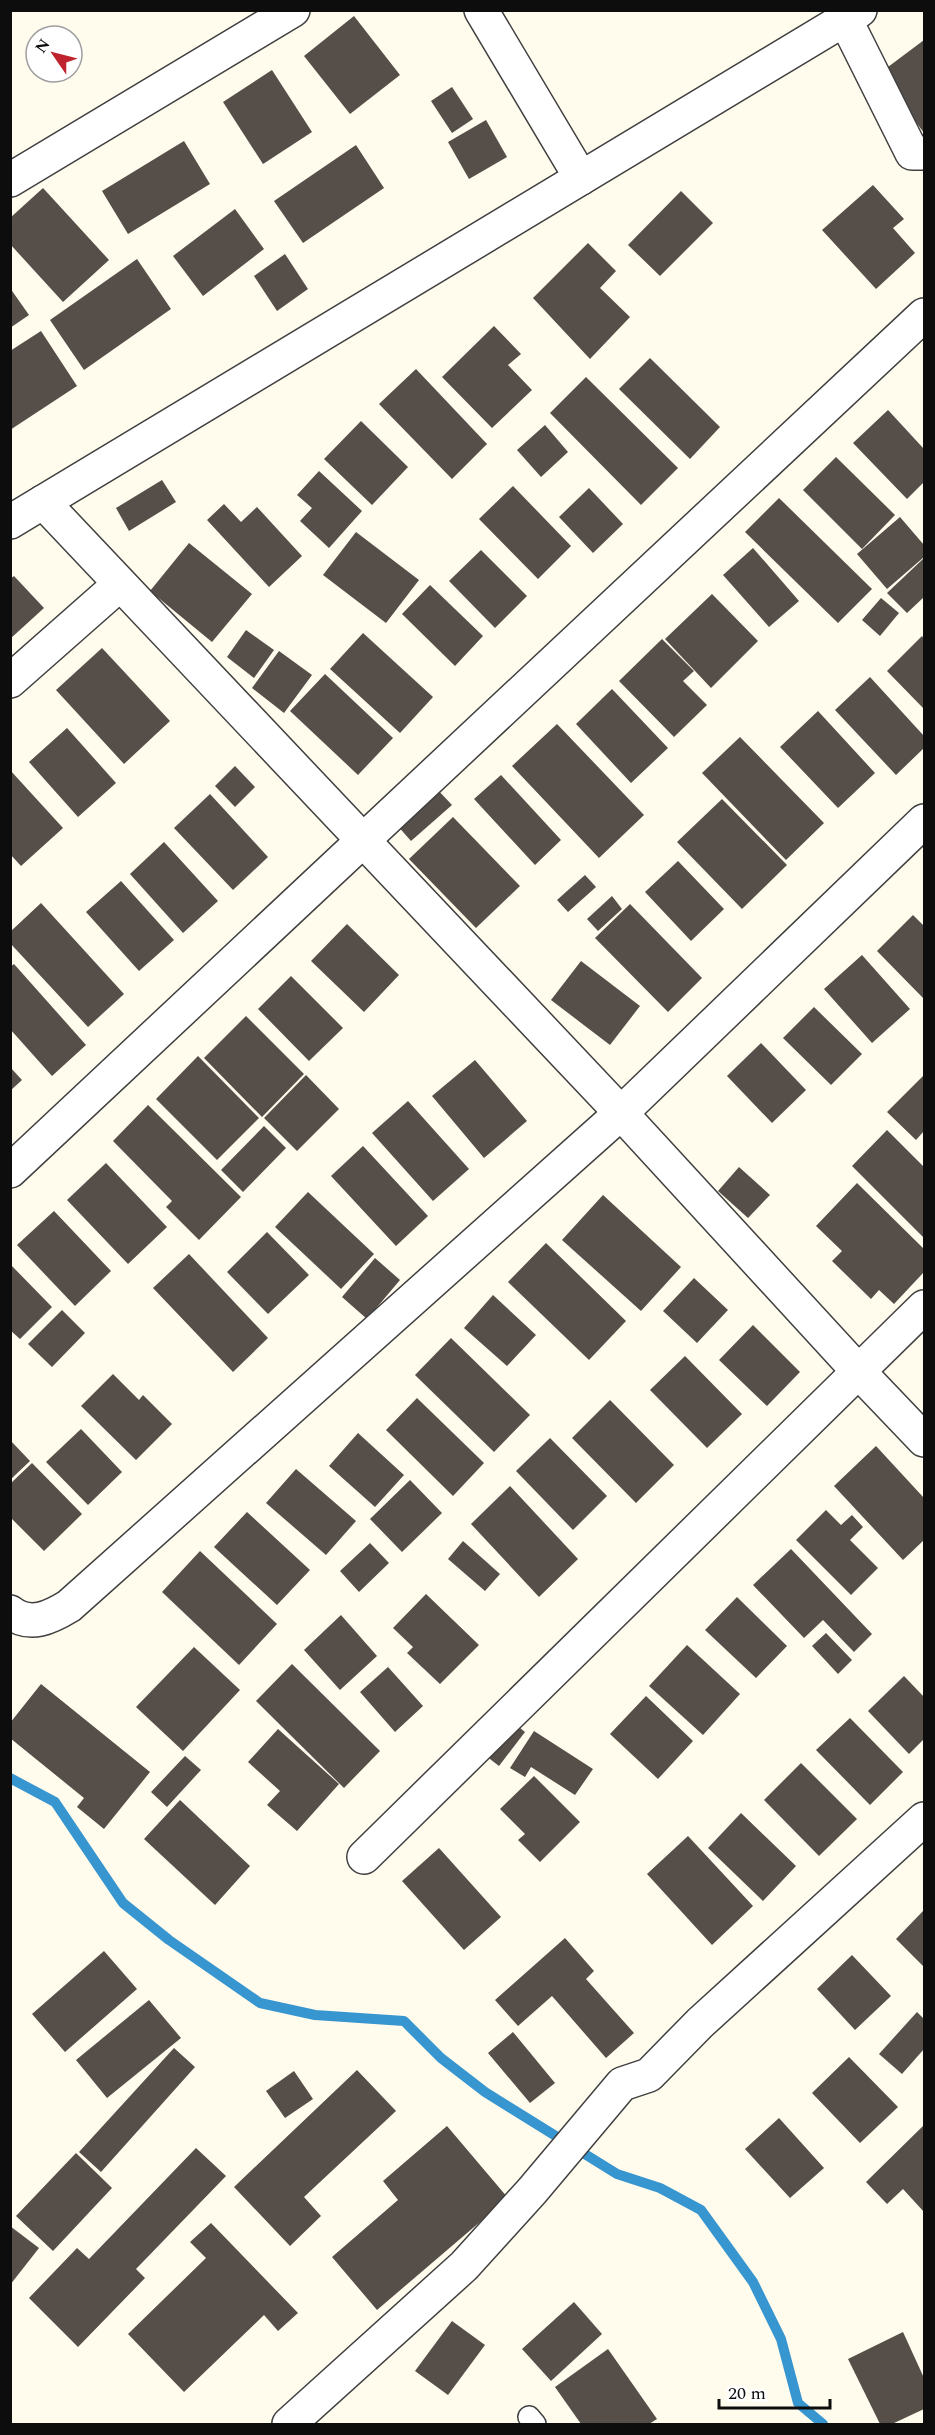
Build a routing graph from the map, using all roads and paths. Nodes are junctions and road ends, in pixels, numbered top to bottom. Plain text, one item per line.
1 (293, 10) edge
2 (481, 10) edge
3 (853, 15) edge
4 (924, 153) edge
5 (581, 178) junction
6 (10, 180) edge
7 (924, 315) edge
8 (43, 502) junction
9 (10, 522) edge
10 (120, 584) junction
11 (10, 681) edge
12 (924, 820) edge
13 (364, 842) junction
14 (621, 1113) junction
15 (10, 1171) edge
16 (924, 1307) edge
17 (858, 1372) junction
18 (924, 1440) edge
19 (10, 1612) edge
20 (924, 1819) edge
21 (363, 1857) dead end
22 (301, 2421) edge

1 - 6 street
2 - 5 street
3 - 4 street
3 - 5 street
5 - 8 street
7 - 13 street
8 - 9 street
8 - 10 street
10 - 11 street
10 - 13 street
12 - 14 street
13 - 14 street
13 - 15 street
14 - 17 street
14 - 19 street
16 - 17 street
17 - 18 street
17 - 21 street
20 - 22 street

